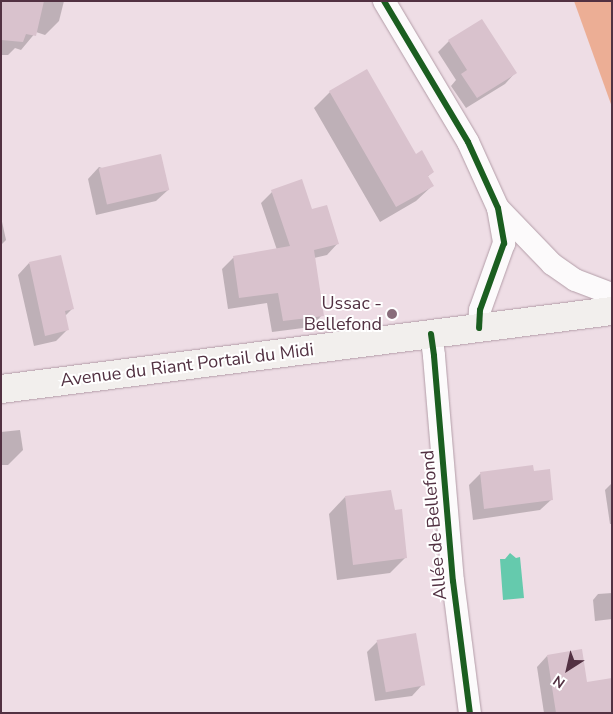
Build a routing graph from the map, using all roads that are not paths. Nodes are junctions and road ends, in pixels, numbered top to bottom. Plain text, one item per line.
1 (384, 1) edge
2 (498, 208) junction
3 (612, 294) edge
4 (612, 311) edge
5 (479, 328) junction
6 (430, 334) junction
7 (1, 389) edge
8 (470, 713) edge

1 - 2 street
2 - 3 street
2 - 5 street
4 - 5 main road, Avenue du Riant Portail du Midi
5 - 6 main road, Avenue du Riant Portail du Midi
6 - 7 main road, Avenue du Riant Portail du Midi
6 - 8 street, Allée de Bellefond

